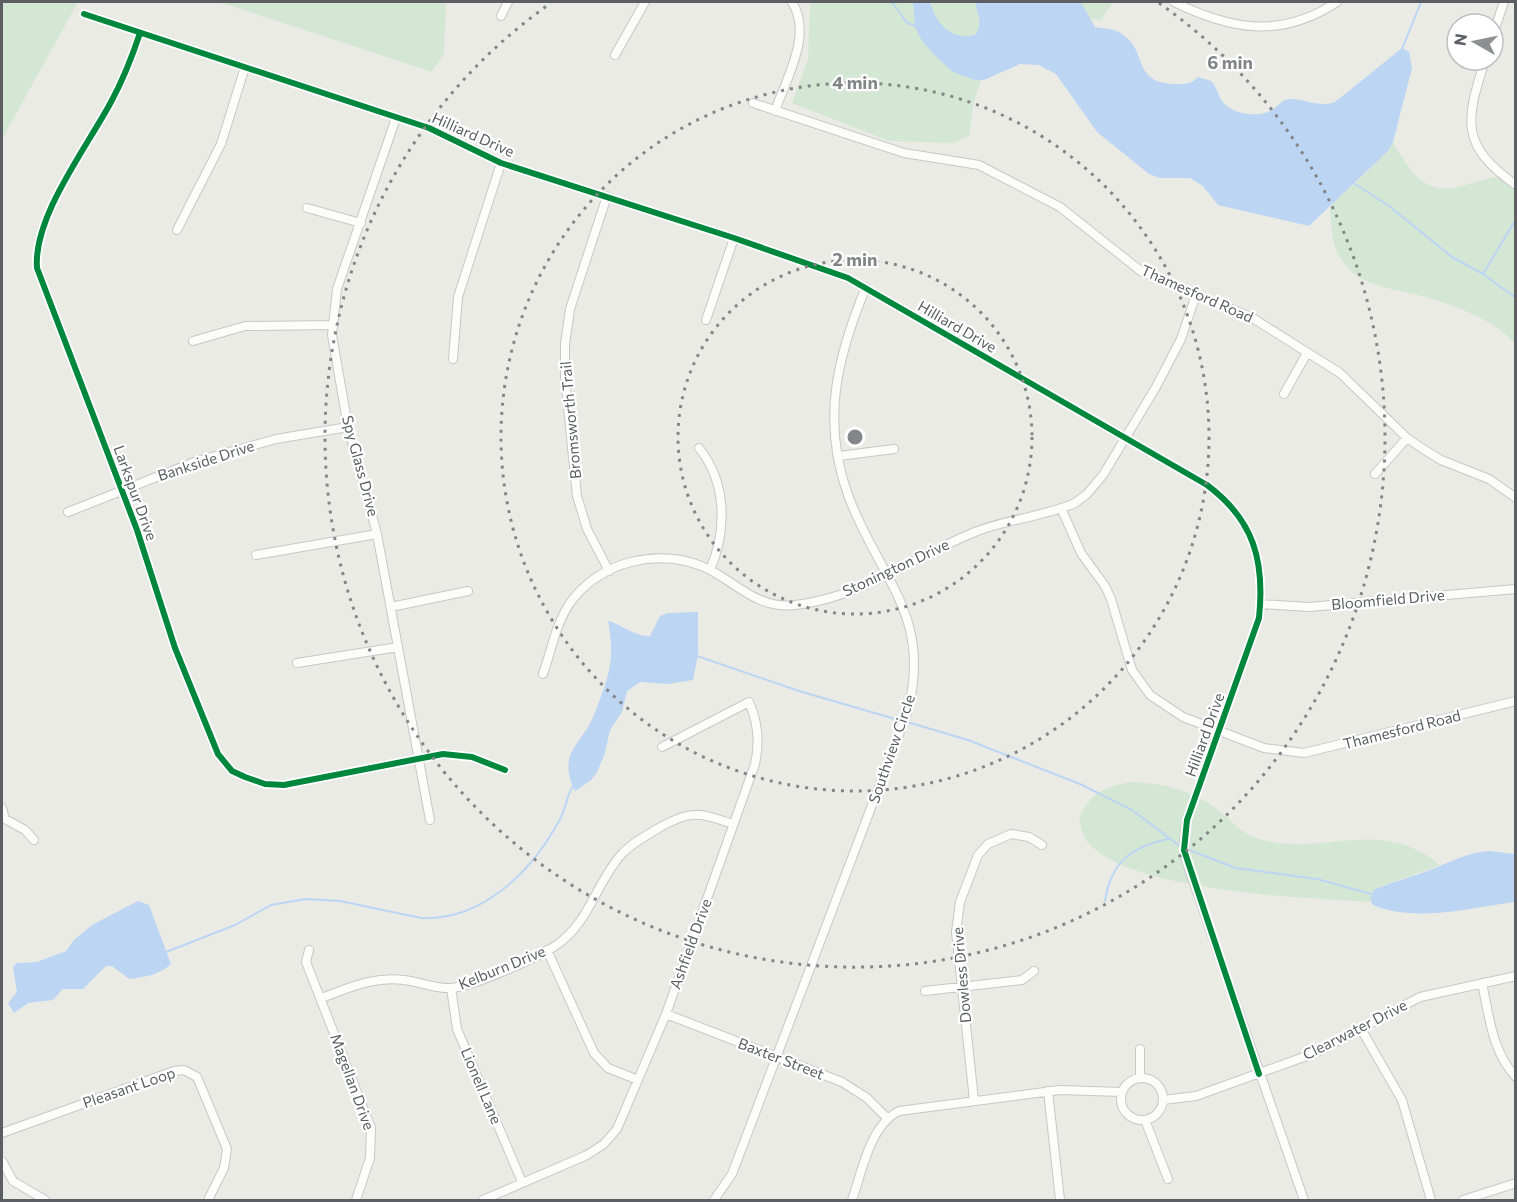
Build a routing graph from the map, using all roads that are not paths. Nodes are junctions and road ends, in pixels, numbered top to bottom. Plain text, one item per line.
1 (508, 2) edge
2 (645, 2) edge
3 (792, 2) edge
4 (1178, 2) edge
5 (1337, 2) edge
6 (84, 14) dead end
7 (501, 16) dead end
8 (140, 33) junction
9 (615, 55) dead end
10 (245, 67) junction
11 (1481, 72) edge
12 (753, 103) dead end
13 (775, 111) junction
14 (396, 118) junction
15 (501, 163) junction
16 (1515, 185) edge
17 (607, 196) junction
18 (307, 208) dead end
19 (361, 223) junction
20 (177, 230) dead end
21 (734, 238) junction
22 (866, 287) junction
23 (1196, 295) junction
24 (706, 320) dead end
25 (333, 325) junction
26 (193, 341) dead end
27 (1307, 353) junction
28 (453, 359) dead end
29 (1284, 394) dead end
30 (348, 427) junction
31 (1125, 437) junction
32 (1407, 438) junction
33 (699, 448) dead end
34 (894, 449) dead end
35 (839, 456) junction
36 (1375, 474) dead end
37 (122, 491) junction
38 (1515, 498) edge
39 (1061, 508) junction
40 (68, 512) dead end
41 (377, 534) junction
42 (256, 555) dead end
43 (710, 570) junction
44 (609, 571) junction
45 (889, 574) junction
46 (1515, 589) edge
47 (468, 591) dead end
48 (1260, 604) junction
49 (391, 607) junction
50 (398, 647) junction
51 (297, 663) dead end
52 (543, 674) dead end
53 (1515, 700) edge
54 (1220, 732) junction
55 (662, 747) dead end
56 (419, 760) junction
57 (505, 770) dead end
58 (2, 808) edge
59 (430, 820) dead end
60 (733, 824) junction
61 (34, 840) dead end
62 (1042, 845) dead end
63 (309, 950) dead end
64 (548, 950) junction
65 (1034, 971) dead end
66 (1515, 976) edge
67 (1482, 983) junction
68 (451, 988) junction
69 (962, 988) junction
70 (925, 991) dead end
71 (321, 998) junction
72 (666, 1014) junction
73 (1361, 1029) junction
74 (1140, 1048) dead end
75 (777, 1057) junction
76 (1259, 1074) junction
77 (1515, 1077) edge
78 (1140, 1078) junction
79 (638, 1080) junction
80 (1048, 1091) junction
81 (1122, 1092) junction
82 (974, 1100) junction
83 (1163, 1100) junction
84 (887, 1118) junction
85 (1145, 1120) junction
86 (2, 1133) edge
87 (2, 1161) edge
88 (1168, 1179) dead end
89 (522, 1182) junction
90 (1515, 1183) edge
91 (45, 1200) edge
92 (208, 1200) edge
93 (356, 1200) edge
94 (483, 1200) edge
95 (714, 1200) edge
96 (852, 1200) edge
97 (1060, 1200) edge
98 (1304, 1200) edge
99 (1431, 1200) edge
100 (1463, 1200) edge

1 - 7 street
2 - 9 street
3 - 13 street
4 - 5 street
6 - 8 street, Hilliard Drive
8 - 10 street, Hilliard Drive
8 - 37 street, Larkspur Drive
10 - 14 street, Hilliard Drive
10 - 20 street
11 - 16 street
12 - 13 street, Thamesford Road
13 - 23 street, Thamesford Road
14 - 15 street, Hilliard Drive
14 - 19 street, Spy Glass Drive
15 - 17 street, Hilliard Drive
15 - 28 street
17 - 21 street, Hilliard Drive
17 - 44 street, Bromsworth Trail
18 - 19 street
19 - 25 street, Spy Glass Drive
21 - 22 street, Hilliard Drive
21 - 24 street
22 - 31 street, Hilliard Drive
22 - 35 street, Southview Circle
23 - 27 street, Thamesford Road
23 - 31 street, Stonington Drive
25 - 26 street
25 - 30 street, Spy Glass Drive
27 - 29 street
27 - 32 street, Thamesford Road
30 - 37 street, Bankside Drive
30 - 41 street, Spy Glass Drive
31 - 39 street, Stonington Drive
31 - 48 street, Hilliard Drive
32 - 36 street
32 - 38 street, Thamesford Road
33 - 43 street
34 - 35 street
35 - 45 street, Southview Circle
37 - 40 street, Bankside Drive
37 - 56 street, Larkspur Drive
39 - 45 street, Stonington Drive
39 - 54 street, Thamesford Road
41 - 42 street
41 - 49 street, Spy Glass Drive
43 - 44 street, Stonington Drive
43 - 45 street, Stonington Drive
44 - 52 street, Stonington Drive
45 - 75 street, Southview Circle
46 - 48 street, Bloomfield Drive
47 - 49 street
48 - 54 street, Hilliard Drive
49 - 50 street, Spy Glass Drive
50 - 51 street
50 - 56 street, Spy Glass Drive
53 - 54 street, Thamesford Road
54 - 76 street, Hilliard Drive
55 - 60 street, Ashfield Drive
56 - 57 street, Larkspur Drive
56 - 59 street, Spy Glass Drive
58 - 61 street
60 - 64 street, Kelburn Drive
60 - 72 street, Ashfield Drive
62 - 69 street, Dowless Drive
63 - 71 street, Magellan Drive
64 - 68 street, Kelburn Drive
64 - 79 street
65 - 69 street
66 - 67 street, Clearwater Drive
67 - 73 street, Clearwater Drive
67 - 77 street
68 - 71 street, Kelburn Drive
68 - 89 street, Lionell Lane
69 - 70 street
69 - 82 street, Dowless Drive
71 - 93 street, Magellan Drive
72 - 75 street, Baxter Street
72 - 79 street, Ashfield Drive
73 - 76 street, Clearwater Drive
73 - 99 street
74 - 78 street
75 - 84 street, Baxter Street
75 - 95 street, Southview Circle
76 - 83 street, Clearwater Drive
76 - 98 street, Hilliard Drive
78 - 81 street
78 - 83 street
79 - 89 street, Ashfield Drive
80 - 81 street
80 - 82 street
80 - 97 street
81 - 85 street
82 - 84 street
83 - 85 street
84 - 96 street
85 - 88 street
86 - 92 street, Pleasant Loop
87 - 91 street
89 - 94 street, Ashfield Drive
90 - 100 street

